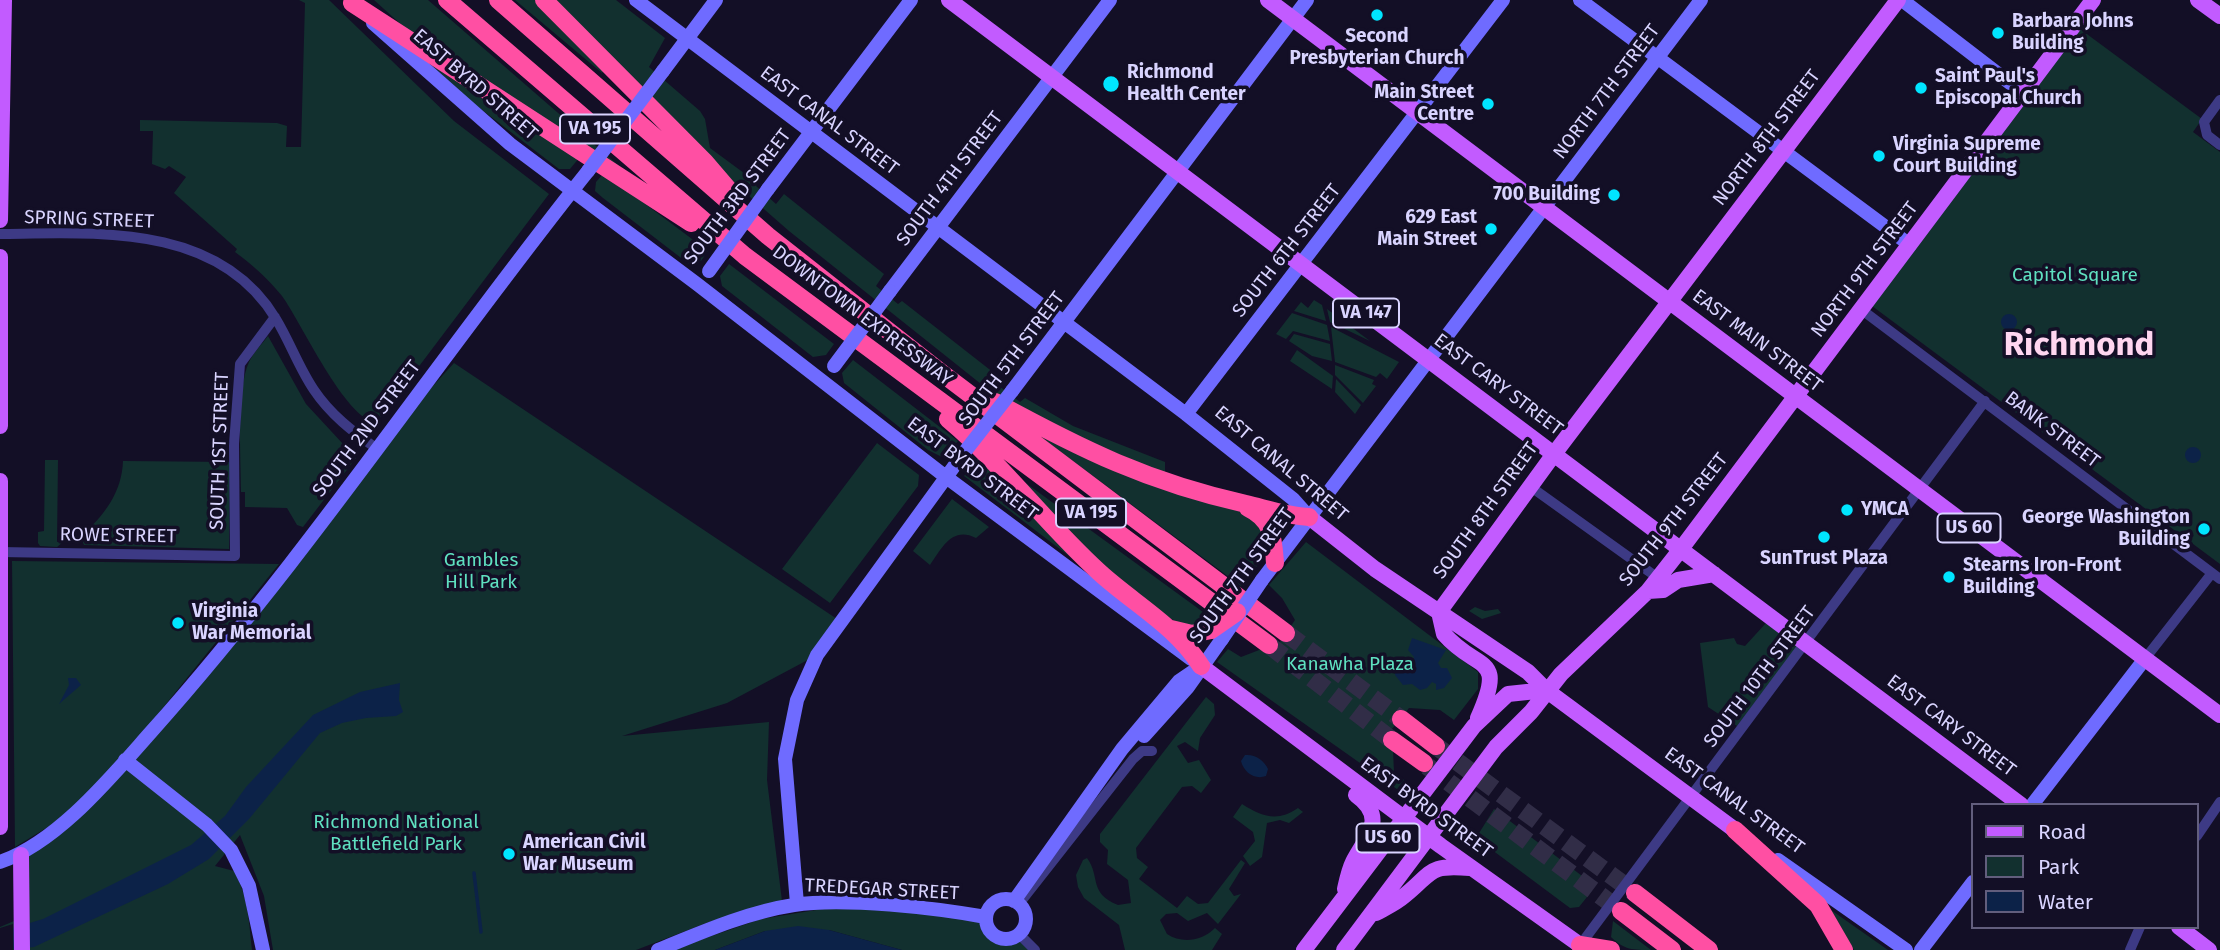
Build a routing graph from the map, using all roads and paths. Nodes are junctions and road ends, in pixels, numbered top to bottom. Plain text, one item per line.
1 (4, 0) edge
2 (447, 0) edge
3 (498, 0) edge
4 (544, 0) edge
5 (636, 0) edge
6 (716, 0) edge
7 (911, 0) edge
8 (949, 0) edge
9 (1110, 0) edge
10 (1268, 0) edge
11 (1307, 0) edge
12 (1503, 0) edge
13 (1580, 0) edge
14 (1701, 0) edge
15 (1900, 0) edge
16 (2093, 0) edge
17 (2199, 0) edge
18 (351, 1) edge
19 (2220, 16) edge
20 (1293, 19) junction
21 (686, 39) junction
22 (1656, 59) junction
23 (1052, 78) junction
24 (2023, 93) junction
25 (2220, 100) edge
26 (1418, 113) junction
27 (810, 133) junction
28 (2220, 145) edge
29 (1781, 152) junction
30 (1177, 172) junction
31 (571, 191) junction
32 (1545, 208) junction
33 (0, 220) edge
34 (937, 228) junction
35 (0, 234) edge
36 (768, 236) junction
37 (1910, 245) junction
38 (745, 256) junction
39 (0, 257) edge
40 (1301, 264) junction
41 (697, 284) junction
42 (1669, 301) junction
43 (1862, 310) junction
44 (275, 317) junction
45 (1064, 322) junction
46 (1430, 361) junction
47 (943, 374) junction
48 (913, 380) junction
49 (822, 382) junction
50 (1795, 397) junction
51 (1985, 401) junction
52 (1186, 414) junction
53 (0, 426) edge
54 (376, 448) junction
55 (1554, 454) junction
56 (946, 477) junction
57 (0, 481) edge
58 (1531, 487) junction
59 (1920, 491) junction
60 (1231, 501) junction
61 (1309, 517) junction
62 (1681, 549) junction
63 (0, 552) edge
64 (235, 556) joint
65 (1275, 563) junction
66 (1714, 573) junction
67 (2216, 576) edge
68 (1653, 584) junction
69 (1237, 612) joint
70 (1439, 612) junction
71 (1171, 629) junction
72 (1286, 633) tunnel mouth
73 (1216, 634) junction
74 (1807, 643) junction
75 (1269, 645) tunnel mouth
76 (2144, 660) junction
77 (1201, 666) junction
78 (1546, 690) junction
79 (1, 700) edge
80 (2220, 715) edge
81 (1401, 719) tunnel mouth
82 (1474, 726) junction
83 (1392, 740) tunnel mouth
84 (1436, 746) tunnel mouth
85 (1152, 751) dead end
86 (125, 760) junction
87 (1424, 763) tunnel mouth
88 (1337, 769) junction
89 (1692, 796) junction
90 (2220, 802) edge
91 (2018, 803) edge
92 (2034, 803) edge
93 (1403, 818) junction
94 (0, 827) edge
95 (1735, 830) junction
96 (2199, 833) edge
97 (1428, 837) junction
98 (21, 855) junction
99 (0, 862) edge
100 (1471, 868) junction
101 (1972, 883) edge
102 (1635, 894) tunnel mouth
103 (1341, 901) junction
104 (1017, 902) junction
105 (797, 904) junction
106 (1653, 908) junction
107 (1621, 911) tunnel mouth
108 (986, 916) junction
109 (1367, 918) junction
110 (2139, 929) edge
111 (2182, 929) edge
112 (1019, 934) junction
113 (1581, 948) edge
114 (22, 950) edge
115 (263, 950) edge
116 (658, 950) edge
117 (1035, 950) edge
118 (1304, 950) edge
119 (1344, 950) edge
120 (1611, 950) edge
121 (1672, 950) edge
122 (1709, 950) edge
123 (1724, 950) edge
124 (1844, 950) edge
125 (1906, 950) edge
126 (1921, 950) edge
127 (2130, 950) edge
128 (2209, 950) edge

1 - 33 main road
2 - 38 highway, DOWNTOWN EXPRESSWAY / VA 195
3 - 36 highway, DOWNTOWN EXPRESSWAY / VA 195
4 - 36 highway
5 - 21 street, EAST CANAL STREET
6 - 21 street, SOUTH 2ND STREET
7 - 27 street, SOUTH 3RD STREET
8 - 23 main road, EAST CARY STREET / VA 147
9 - 23 street, SOUTH 4TH STREET
10 - 20 main road, EAST MAIN STREET
11 - 20 street, SOUTH 5TH STREET
12 - 26 street, SOUTH 6TH STREET
13 - 22 street
14 - 22 street, NORTH 7TH STREET
15 - 24 street
15 - 29 main road, NORTH 8TH STREET
16 - 24 main road, NORTH 9TH STREET
17 - 19 main road
18 - 31 street, EAST BYRD STREET
18 - 38 highway
20 - 26 main road, EAST MAIN STREET
20 - 30 street, SOUTH 5TH STREET
21 - 27 street, EAST CANAL STREET
21 - 31 street, SOUTH 2ND STREET, bridge
22 - 29 street
22 - 32 street, NORTH 7TH STREET
23 - 30 main road, EAST CARY STREET / VA 147
23 - 34 street, SOUTH 4TH STREET
24 - 37 main road, NORTH 9TH STREET
25 - 28 street
26 - 32 main road, EAST MAIN STREET
26 - 40 street, SOUTH 6TH STREET
27 - 34 street, EAST CANAL STREET
27 - 41 street, SOUTH 3RD STREET, bridge
29 - 37 street
29 - 42 main road, NORTH 8TH STREET
30 - 40 main road, EAST CARY STREET / VA 147
30 - 45 street, SOUTH 5TH STREET
31 - 41 street, EAST BYRD STREET
31 - 54 street, SOUTH 2ND STREET
32 - 42 main road, EAST MAIN STREET
32 - 46 street, SOUTH 7TH STREET
34 - 45 street, EAST CANAL STREET
34 - 49 street, SOUTH 4TH STREET, bridge
35 - 44 street, SPRING STREET
36 - 47 highway, DOWNTOWN EXPRESSWAY / VA 195
37 - 43 main road, NORTH 9TH STREET
38 - 48 highway, DOWNTOWN EXPRESSWAY / VA 195
39 - 53 main road
40 - 46 main road, EAST CARY STREET / VA 147
40 - 52 street, SOUTH 6TH STREET
41 - 49 street, EAST BYRD STREET
42 - 50 main road, EAST MAIN STREET / US 60
42 - 55 main road, SOUTH 8TH STREET
43 - 50 main road, NORTH 9TH STREET
43 - 51 street, BANK STREET
44 - 54 street, SPRING STREET
44 - 64 street, SOUTH 1ST STREET
45 - 52 street, EAST CANAL STREET
45 - 56 street, SOUTH 5TH STREET, bridge
46 - 55 main road, EAST CARY STREET / VA 147
46 - 61 street, SOUTH 7TH STREET
47 - 60 highway
47 - 72 highway, DOWNTOWN EXPRESSWAY / VA 195
48 - 71 highway
48 - 75 highway, DOWNTOWN EXPRESSWAY / VA 195
49 - 56 street, EAST BYRD STREET
50 - 59 main road, EAST MAIN STREET / US 60
50 - 62 main road, SOUTH 9TH STREET
51 - 59 street, SOUTH 10TH STREET
51 - 67 street, BANK STREET
52 - 61 street, EAST CANAL STREET
54 - 86 street, SOUTH 2ND STREET
55 - 58 main road, SOUTH 8TH STREET
55 - 62 main road, EAST CARY STREET / VA 147
56 - 77 street, EAST BYRD STREET
56 - 105 street, SOUTH 5TH STREET
57 - 63 main road
58 - 68 street
58 - 70 main road, SOUTH 8TH STREET
59 - 74 street, SOUTH 10TH STREET
59 - 76 main road, EAST MAIN STREET / US 60
60 - 61 highway
60 - 65 highway
61 - 65 street, SOUTH 7TH STREET
61 - 70 main road, EAST CANAL STREET
62 - 66 main road, EAST CARY STREET
62 - 68 main road, SOUTH 9TH STREET / US 60
63 - 64 street, ROWE STREET
63 - 79 main road
65 - 69 street, SOUTH 7TH STREET, bridge
66 - 68 main road
66 - 74 main road, EAST CARY STREET
67 - 76 street
68 - 78 main road, SOUTH 9TH STREET / US 60
69 - 73 highway, bridge
70 - 78 main road, EAST CANAL STREET
70 - 82 main road, US 60
71 - 73 highway
71 - 77 highway
73 - 77 street, SOUTH 7TH STREET
74 - 89 street, SOUTH 10TH STREET
74 - 91 main road, EAST CARY STREET
76 - 80 main road, EAST MAIN STREET / US 60
76 - 92 street
77 - 88 main road, EAST BYRD STREET
77 - 104 street, SOUTH 7TH STREET
78 - 82 main road
78 - 89 main road, EAST CANAL STREET
78 - 97 main road, SOUTH 9TH STREET / US 60
79 - 94 main road
81 - 84 highway
82 - 93 main road, US 60
83 - 87 highway
85 - 104 street
86 - 98 street, SOUTH 2ND STREET
86 - 115 street
88 - 93 main road, EAST BYRD STREET
88 - 103 main road
89 - 95 main road, EAST CANAL STREET
89 - 113 street, SOUTH 10TH STREET
90 - 96 street
93 - 97 main road, EAST BYRD STREET
93 - 103 main road, US 60
95 - 124 highway
95 - 125 street, EAST CANAL STREET
97 - 100 main road, EAST BYRD STREET
97 - 109 main road, SOUTH 9TH STREET / US 60
98 - 99 street, SOUTH 2ND STREET
98 - 114 main road
100 - 109 main road
100 - 113 main road, EAST BYRD STREET
101 - 126 street
102 - 106 highway
103 - 118 main road, US 60
104 - 108 street
104 - 112 street
105 - 108 street, TREDEGAR STREET
105 - 116 street, TREDEGAR STREET
106 - 122 highway
106 - 123 highway
107 - 121 highway
108 - 112 street
109 - 119 main road, SOUTH 9TH STREET / US 60
110 - 127 street
111 - 128 main road
112 - 117 street
113 - 120 highway

